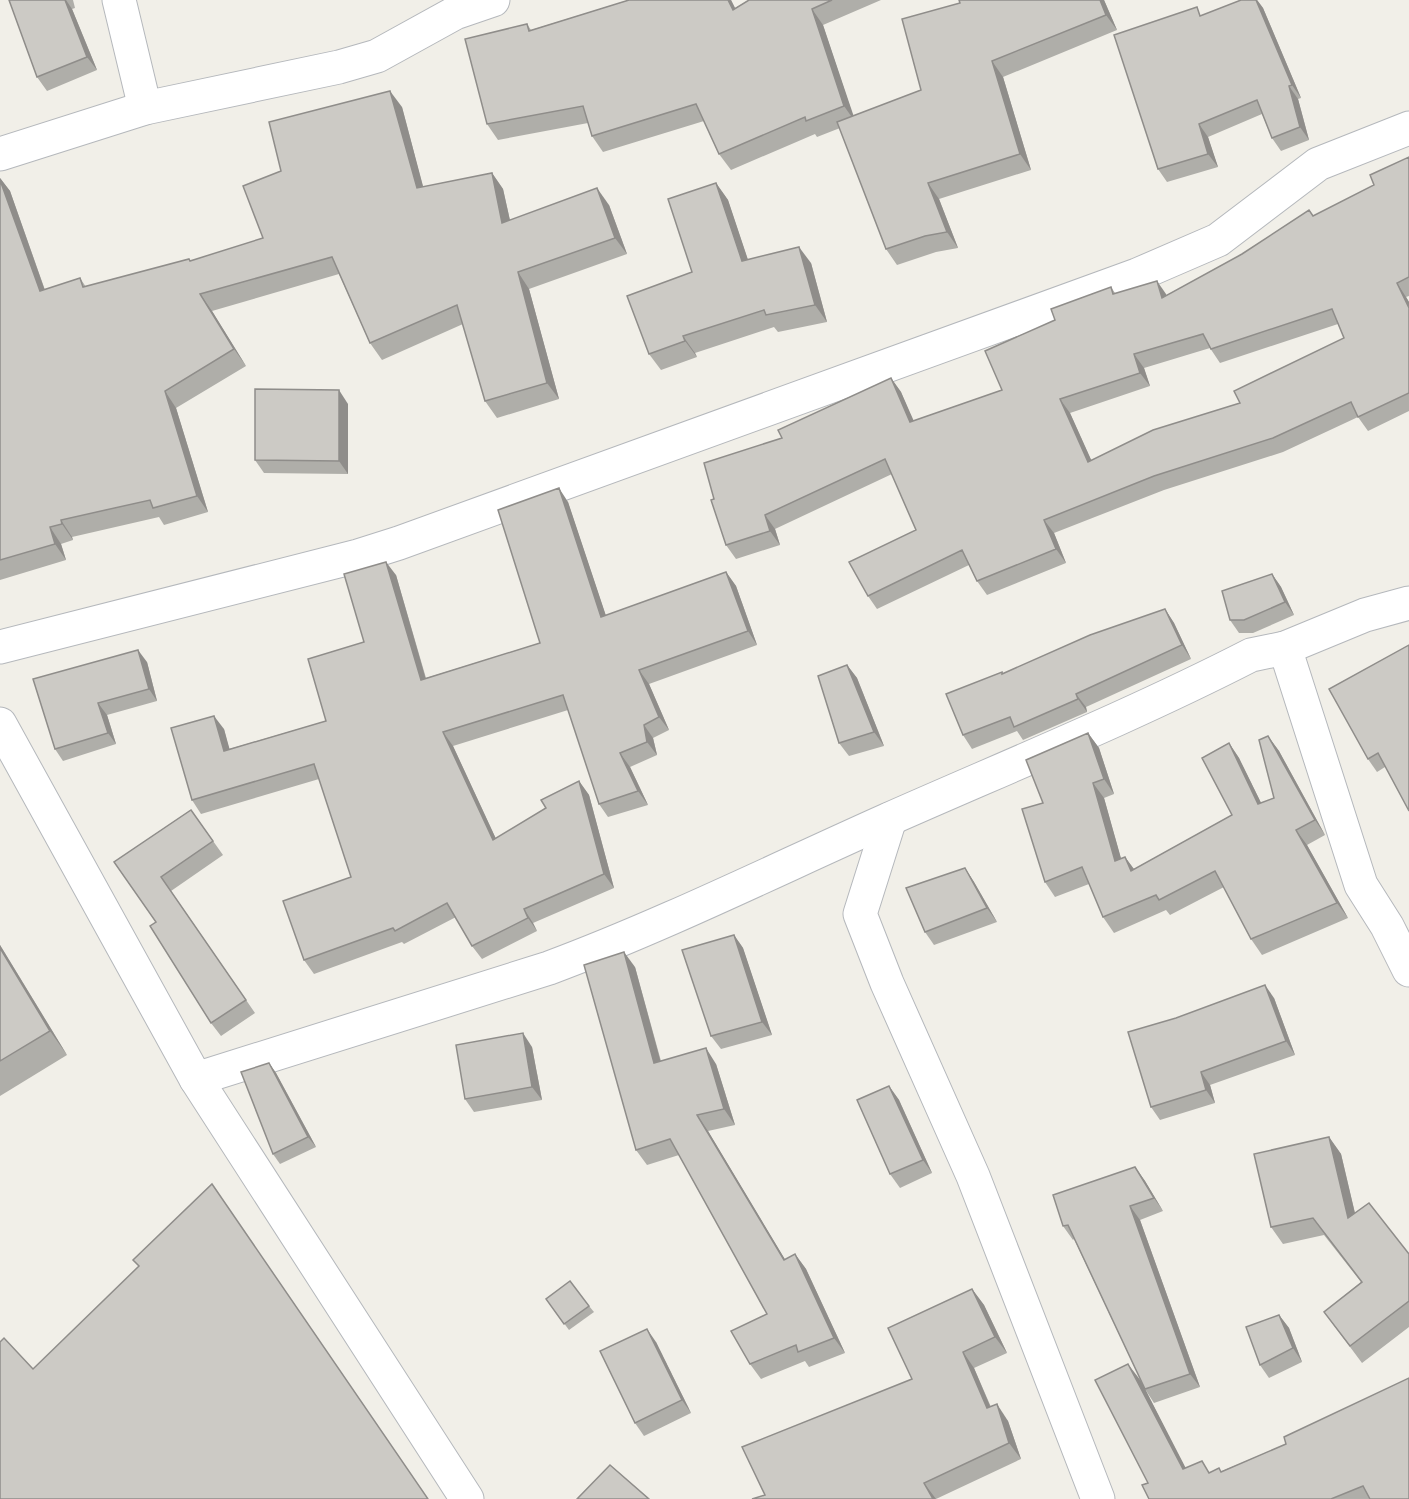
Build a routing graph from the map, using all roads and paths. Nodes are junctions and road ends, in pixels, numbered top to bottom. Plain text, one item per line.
1 (119, 0) edge
2 (493, 0) edge
3 (145, 108) junction
4 (1409, 128) edge
5 (0, 154) edge
6 (1409, 603) edge
7 (0, 647) edge
8 (1285, 648) junction
9 (0, 724) edge
10 (890, 819) junction
11 (1409, 970) edge
12 (196, 1078) junction
13 (467, 1499) edge
14 (1098, 1499) edge

1 - 3 street
2 - 3 street
3 - 5 street
4 - 7 street
6 - 8 street
8 - 10 street
8 - 11 street
9 - 12 street
10 - 12 street
10 - 14 street
12 - 13 street

